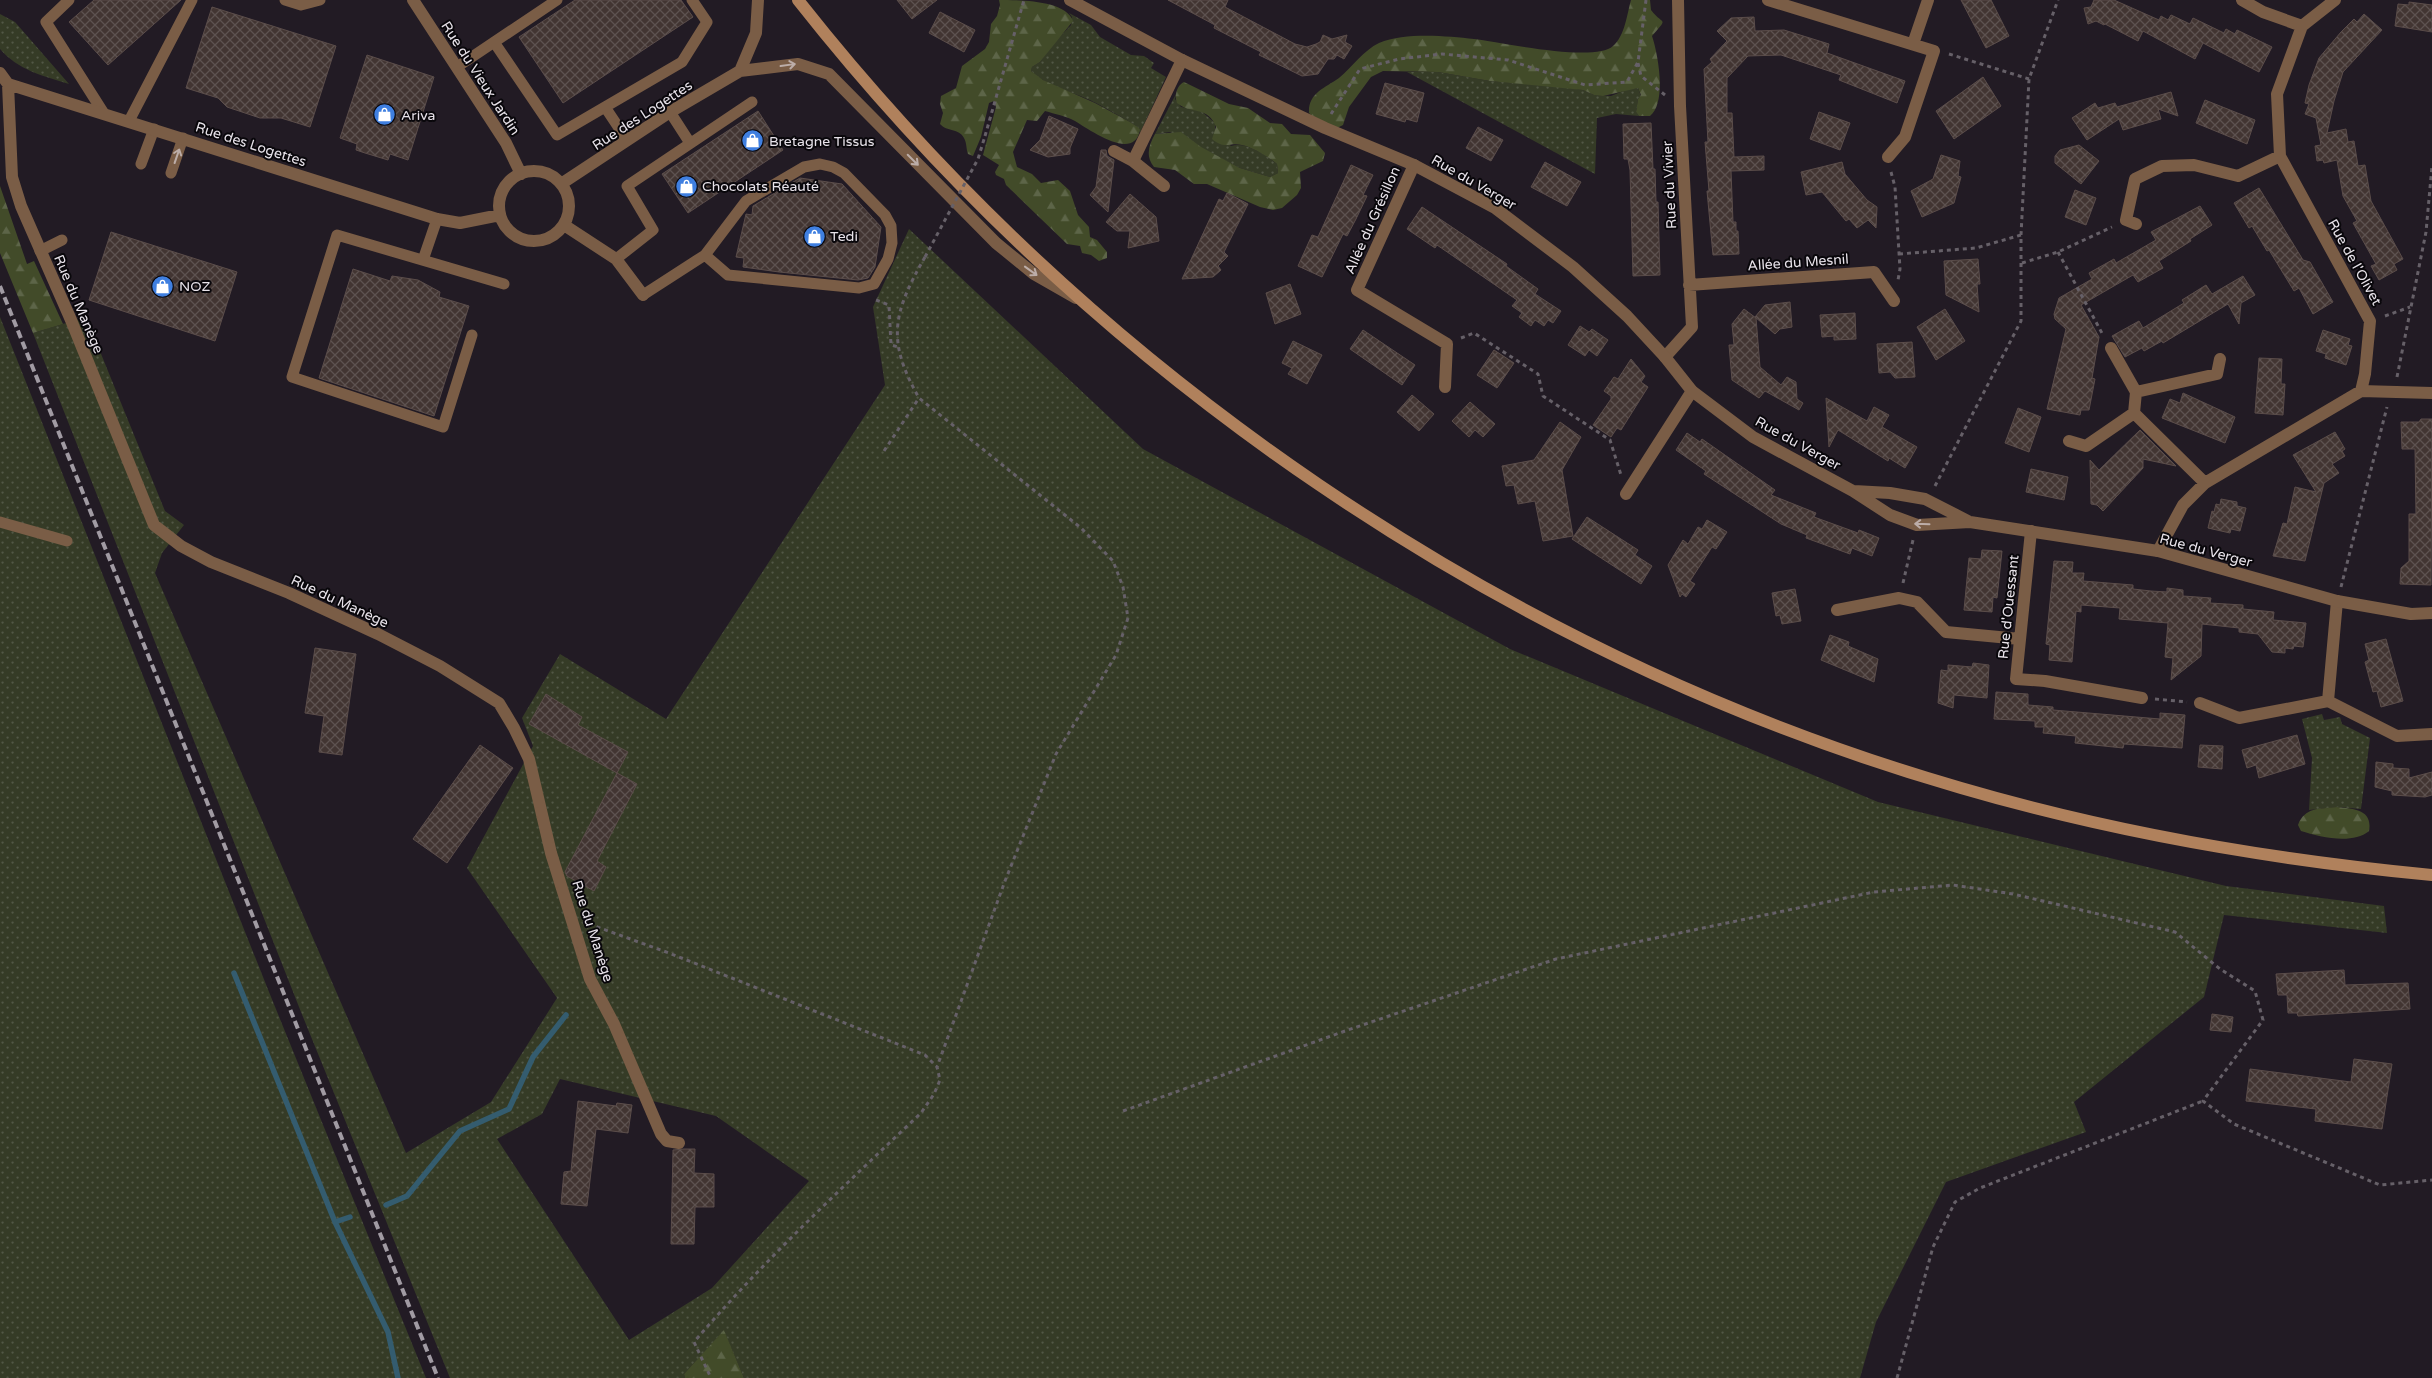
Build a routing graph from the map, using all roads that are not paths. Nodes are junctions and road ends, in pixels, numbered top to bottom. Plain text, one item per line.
1 (69, 0) edge
2 (192, 0) edge
3 (285, 0) edge
4 (320, 0) edge
5 (413, 0) edge
6 (557, 0) edge
7 (692, 0) edge
8 (758, 0) edge
9 (798, 0) edge
10 (1678, 0) edge
11 (1768, 0) edge
12 (1928, 0) edge
13 (2242, 0) edge
14 (2335, 0) edge
15 (1076, 1) edge
16 (2302, 26) junction
17 (494, 42) junction
18 (1913, 44) junction
19 (1182, 60) junction
20 (457, 67) junction
21 (740, 71) junction
22 (0, 73) edge
23 (8, 84) junction
24 (752, 102) dead end
25 (605, 107) junction
26 (103, 112) junction
27 (670, 112) junction
28 (129, 121) junction
29 (154, 129) junction
30 (183, 138) junction
31 (628, 140) junction
32 (690, 143) junction
33 (1114, 151) dead end
34 (2280, 156) junction
35 (1888, 157) road end
36 (1133, 161) junction
37 (141, 164) dead end
38 (1414, 165) junction
39 (171, 173) dead end
40 (521, 174) junction
41 (561, 184) junction
42 (1164, 186) dead end
43 (500, 215) junction
44 (436, 219) junction
45 (2131, 222) road end
46 (564, 225) junction
47 (62, 240) dead end
48 (40, 251) junction
49 (705, 255) junction
50 (616, 259) junction
51 (423, 260) junction
52 (504, 284) dead end
53 (1690, 285) junction
54 (643, 295) joint
55 (1082, 301) junction
56 (1894, 301) road end
57 (472, 335) dead end
58 (2110, 348) road end
59 (1666, 357) junction
60 (2220, 360) dead end
61 (1445, 387) dead end
62 (1692, 391) junction
63 (2361, 391) junction
64 (2136, 392) junction
65 (2432, 393) edge
66 (2134, 413) junction
67 (2070, 441) dead end
68 (2205, 483) junction
69 (1854, 491) junction
70 (1626, 494) road end
71 (0, 522) edge
72 (1970, 522) junction
73 (2031, 530) junction
74 (67, 541) dead end
75 (2158, 551) junction
76 (2337, 601) junction
77 (1837, 610) dead end
78 (2432, 613) edge
79 (2020, 639) junction
80 (2142, 698) road end
81 (2328, 701) junction
82 (2200, 704) road end
83 (2432, 734) edge
84 (2432, 875) edge
85 (679, 1143) dead end

1 - 26 lane
2 - 28 lane
3 - 4 lane
5 - 20 street, Rue du Vieux Jardin
6 - 17 lane
7 - 25 lane
8 - 21 street
9 - 55 main road
10 - 53 street, Rue du Vivier
11 - 18 street
12 - 18 street
13 - 16 street
14 - 16 street
15 - 19 street, Rue du Verger
16 - 34 street, Rue de l'Olivet
17 - 20 lane
17 - 25 lane
18 - 35 street
19 - 36 street
19 - 38 street, Rue du Verger
20 - 40 street, Rue du Vieux Jardin
21 - 27 street, Rue des Logettes
21 -> 55 street
22 - 23 street
23 - 26 street, Rue des Logettes
23 - 48 street, Rue du Manège
24 - 32 lane
25 - 31 lane
26 - 28 street, Rue des Logettes
27 - 31 street, Rue des Logettes
27 - 32 lane
28 - 29 street, Rue des Logettes
29 - 30 street, Rue des Logettes
29 - 37 lane
39 -> 30 lane
30 - 44 street, Rue des Logettes
31 - 41 street, Rue des Logettes
32 - 50 lane
33 - 36 street
34 - 45 street
34 - 63 street, Rue de l'Olivet
36 - 42 street
38 - 59 street, Rue du Verger
38 - 61 street, Allée du Grésillon
40 - 41 street
40 - 43 street
41 - 46 street
43 - 44 street, Rue des Logettes
43 - 46 street
44 - 51 lane
46 - 50 street
47 - 48 lane
48 - 85 street, Rue du Manège
49 - 49 lane
49 - 54 lane
50 - 54 street
51 - 52 lane
51 - 57 lane
53 - 56 street, Allée du Mesnil
53 - 59 street, Rue du Vivier
55 - 84 main road
58 - 64 street
59 - 62 street, Rue du Verger
60 - 64 street
62 - 69 street, Rue du Verger
62 - 70 street
63 - 65 street
63 - 68 street
64 - 66 street
66 - 67 street
66 - 68 street
68 - 75 street
69 - 72 street, Rue du Verger
72 -> 69 street, Rue du Verger
71 - 74 lane
72 - 73 street, Rue du Verger
73 - 75 street, Rue du Verger
73 - 79 street, Rue d'Ouessant
75 - 76 street, Rue du Verger
76 - 78 street, Rue du Verger
76 - 81 street
77 - 79 street
79 - 80 street, Rue d'Ouessant
81 - 82 street
81 - 83 street

